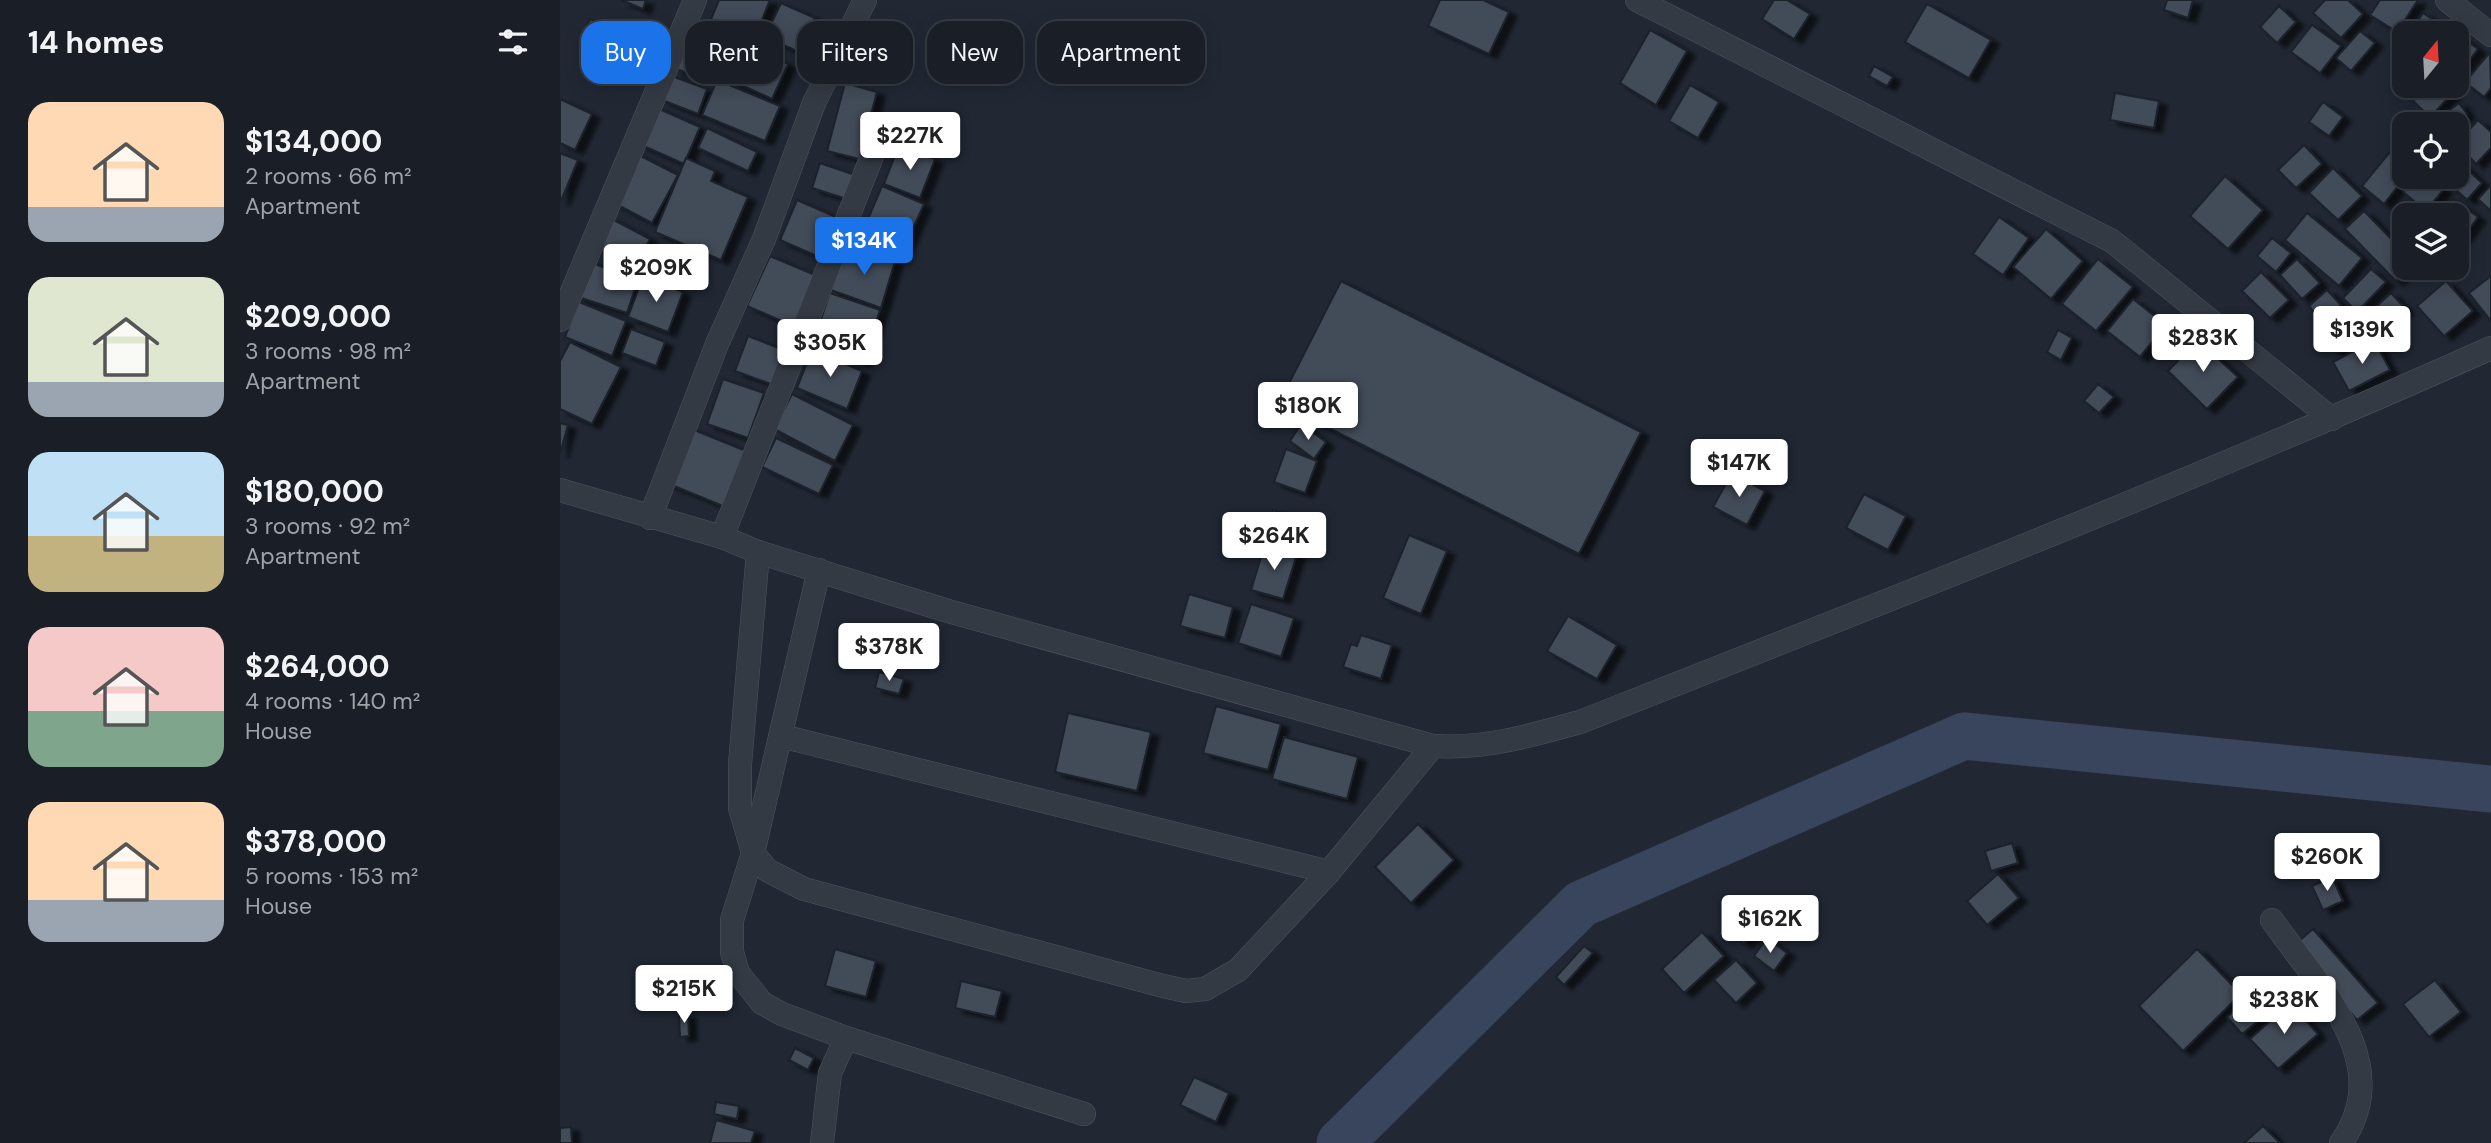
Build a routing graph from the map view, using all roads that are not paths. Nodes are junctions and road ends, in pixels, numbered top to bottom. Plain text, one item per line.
1 (695, 0) edge
2 (865, 0) edge
3 (1637, 0) edge
4 (2447, 0) edge
5 (2491, 35) edge
6 (872, 156) dead end
7 (560, 320) edge
8 (2491, 348) edge
9 (2332, 419) junction
10 (560, 490) edge
11 (650, 518) junction
12 (722, 537) junction
13 (758, 552) junction
14 (819, 570) junction
15 (781, 736) junction
16 (1433, 746) junction
17 (753, 853) junction
18 (1329, 872) junction
19 (2272, 920) dead end
20 (846, 1038) junction
21 (1084, 1114) dead end
22 (822, 1143) edge
23 (2341, 1143) edge

1 - 7 street
2 - 11 street
3 - 9 street
4 - 5 street
6 - 12 street
8 - 9 street
9 - 16 street
10 - 11 street
11 - 12 street
12 - 13 street
13 - 14 street
13 - 17 street
14 - 15 street
14 - 16 street
15 - 17 street
15 - 18 street
16 - 18 street
17 - 18 street
17 - 20 street
19 - 23 street
20 - 21 street
20 - 22 street

